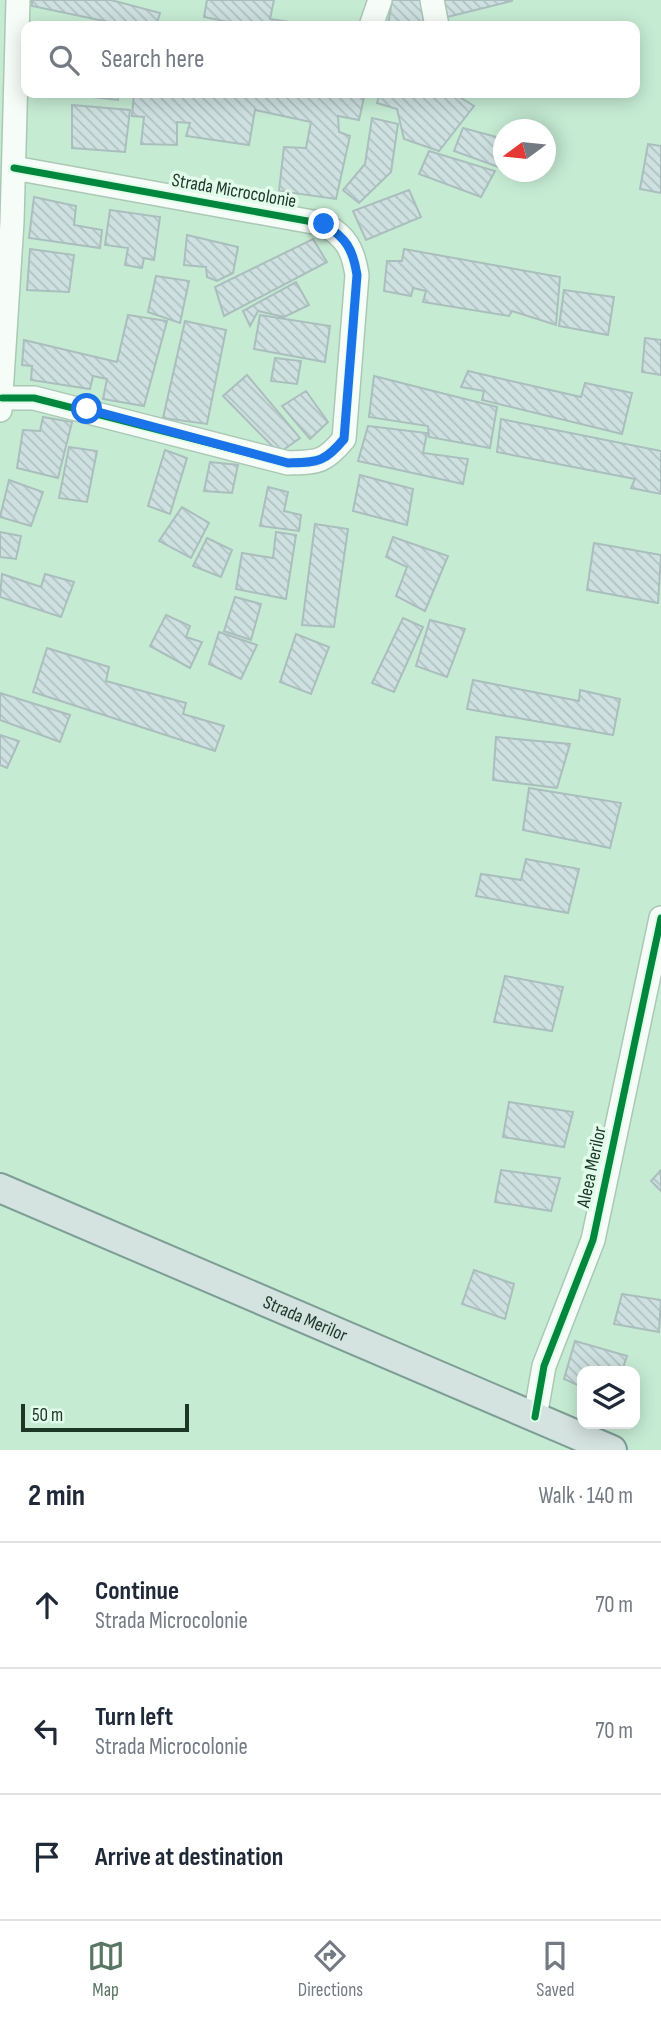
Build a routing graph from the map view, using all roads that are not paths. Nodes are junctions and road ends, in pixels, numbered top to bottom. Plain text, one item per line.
1 (18, 0) edge
2 (380, 0) edge
3 (432, 0) edge
4 (373, 21) edge
5 (436, 21) edge
6 (14, 167) junction
7 (1, 404) edge
8 (661, 918) edge
9 (0, 1188) edge
10 (536, 1417) junction
11 (612, 1450) edge

1 - 6 street
2 - 4 street
3 - 5 street
6 - 7 street
6 - 7 street, Strada Microcolonie
8 - 10 street, Aleea Merilor
9 - 10 main road, Strada Merilor
10 - 11 main road, Strada Merilor

